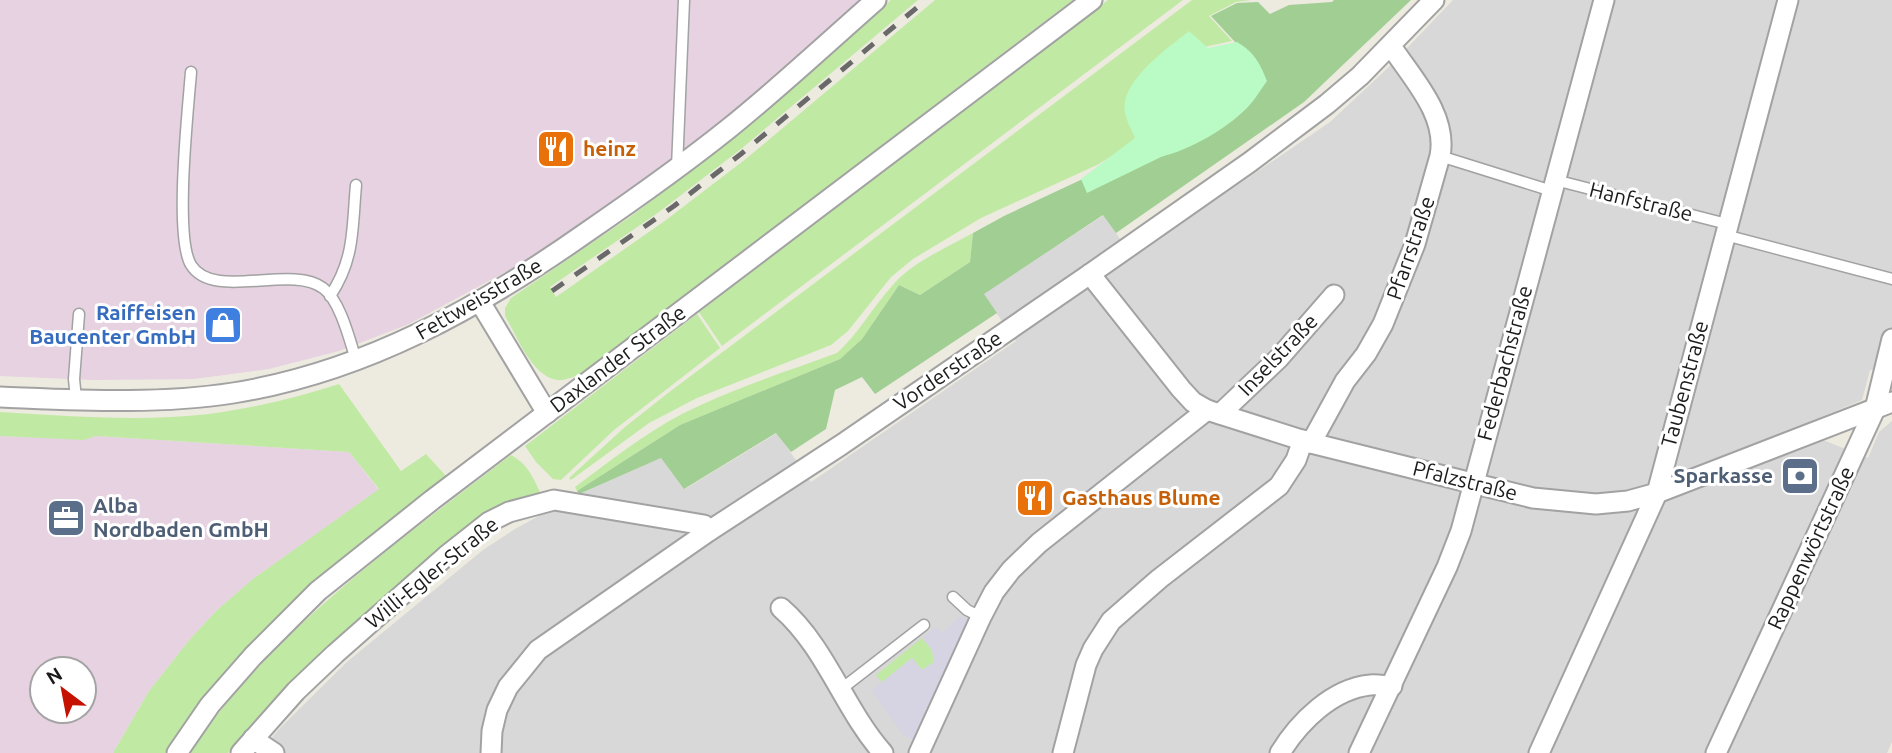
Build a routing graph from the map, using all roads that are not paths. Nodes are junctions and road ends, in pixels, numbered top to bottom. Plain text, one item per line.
1 (684, 0) edge
2 (876, 0) edge
3 (1091, 0) edge
4 (1434, 0) edge
5 (1604, 0) edge
6 (1788, 0) edge
7 (1391, 46) junction
8 (191, 72) dead end
9 (1440, 156) junction
10 (677, 168) junction
11 (356, 185) dead end
12 (1554, 185) junction
13 (1726, 229) junction
14 (1090, 274) junction
15 (1892, 279) edge
16 (1334, 295) dead end
17 (330, 296) junction
18 (480, 302) junction
19 (79, 314) dead end
20 (1892, 339) edge
21 (356, 360) junction
22 (0, 397) edge
23 (76, 399) junction
24 (1883, 406) edge
25 (1214, 412) junction
26 (547, 413) junction
27 (1307, 441) junction
28 (1472, 483) junction
29 (1657, 493) junction
30 (709, 531) junction
31 (953, 597) dead end
32 (781, 608) dead end
33 (981, 617) junction
34 (924, 625) dead end
35 (1392, 686) junction
36 (840, 690) junction
37 (247, 746) edge
38 (177, 753) edge
39 (274, 753) edge
40 (491, 753) edge
41 (883, 753) edge
42 (919, 753) edge
43 (1063, 753) edge
44 (1280, 753) edge
45 (1359, 753) edge
46 (1539, 753) edge
47 (1716, 753) edge

1 - 10 lane
2 - 10 street, Fettweisstraße
3 - 26 street, Daxlander Straße
4 - 7 street, Vorderstraße
5 - 12 street, Federbachstraße
6 - 13 street, Taubenstraße
7 - 9 street, Pfarrstraße
7 - 14 street, Vorderstraße
8 - 17 lane
9 - 12 lane, Hanfstraße
9 - 27 street, Pfarrstraße
10 - 18 street, Fettweisstraße
11 - 17 lane
12 - 13 lane, Hanfstraße
12 - 28 street, Federbachstraße
13 - 15 lane, Hanfstraße
13 - 29 street, Taubenstraße
14 - 25 street, Pfalzstraße
14 - 30 street, Vorderstraße
16 - 25 street, Inselstraße
17 - 21 lane
18 - 21 street, Fettweisstraße
18 - 26 street
19 - 23 lane
20 - 24 street, Rappenwörtstraße
21 - 23 street, Fettweisstraße
22 - 23 street, Fettweisstraße
24 - 29 street, Pfalzstraße
24 - 47 street, Rappenwörtstraße
25 - 27 street, Pfalzstraße
25 - 33 street, Inselstraße
26 - 38 street, Daxlander Straße
27 - 28 street, Pfalzstraße
27 - 43 street, Pfarrstraße
28 - 29 street, Pfalzstraße
28 - 35 street, Federbachstraße
29 - 46 street, Taubenstraße
30 - 37 street, Willi-Egler-Straße
30 - 40 street, Vorderstraße
31 - 33 lane
32 - 36 street
33 - 42 street, Inselstraße
34 - 36 lane
35 - 44 street
35 - 45 street, Federbachstraße
36 - 41 street
37 - 39 street

